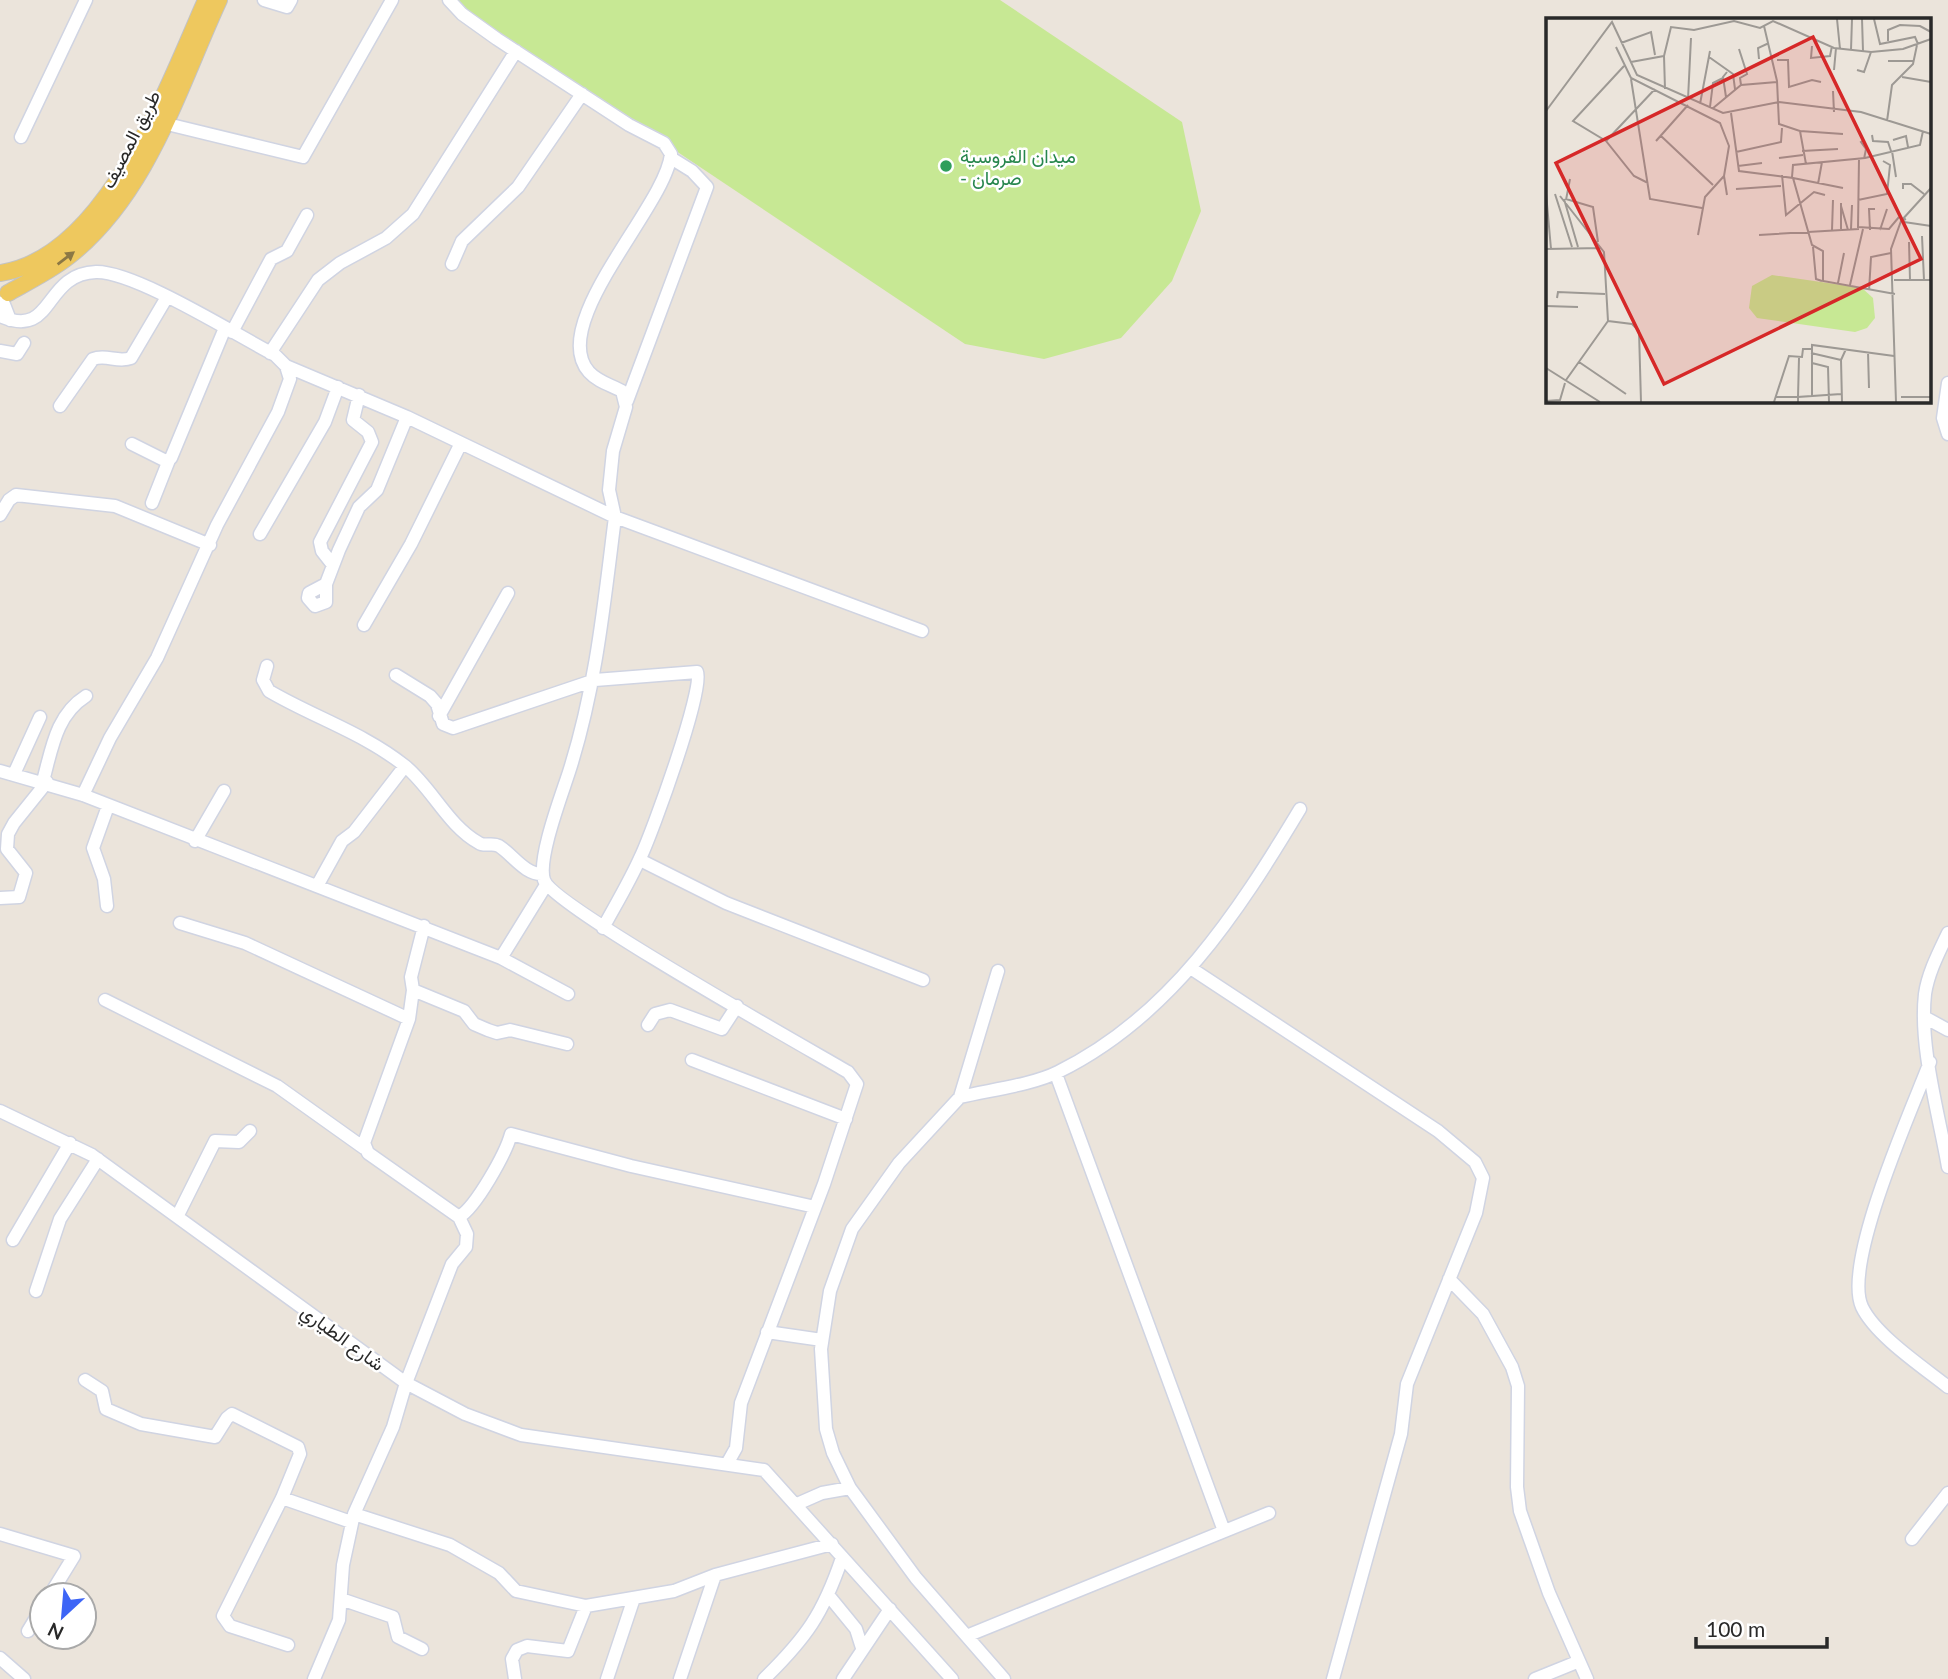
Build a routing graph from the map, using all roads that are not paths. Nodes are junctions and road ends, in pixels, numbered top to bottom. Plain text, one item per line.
1 (86, 0) edge
2 (206, 0) edge
3 (219, 0) edge
4 (264, 0) edge
5 (291, 0) edge
6 (392, 0) edge
7 (449, 0) edge
8 (516, 51) junction
9 (582, 94) junction
10 (163, 123) junction
11 (21, 137) dead end
12 (671, 158) junction
13 (307, 215) dead end
14 (452, 264) dead end
15 (0, 274) edge
16 (167, 297) junction
17 (4, 307) edge
18 (229, 330) junction
19 (24, 342) dead end
20 (0, 351) edge
21 (270, 353) junction
22 (286, 366) junction
23 (1948, 383) edge
24 (338, 387) junction
25 (359, 395) junction
26 (627, 401) junction
27 (60, 406) dead end
28 (407, 416) junction
29 (1948, 434) edge
30 (461, 443) junction
31 (132, 444) dead end
32 (169, 460) junction
33 (152, 503) dead end
34 (0, 515) edge
35 (615, 517) junction
36 (260, 534) dead end
37 (210, 545) junction
38 (333, 565) junction
39 (326, 584) dead end
40 (508, 593) dead end
41 (363, 625) dead end
42 (922, 631) dead end
43 (267, 666) dead end
44 (396, 675) dead end
45 (595, 680) junction
46 (86, 696) dead end
47 (439, 716) junction
48 (40, 717) dead end
49 (405, 766) junction
50 (0, 771) edge
51 (14, 774) junction
52 (45, 781) junction
53 (224, 791) dead end
54 (83, 794) junction
55 (107, 806) junction
56 (1300, 809) dead end
57 (195, 841) junction
58 (640, 860) junction
59 (545, 880) junction
60 (317, 886) junction
61 (0, 898) edge
62 (107, 906) dead end
63 (180, 923) dead end
64 (424, 926) junction
65 (603, 928) junction
66 (1948, 933) edge
67 (501, 958) junction
68 (1192, 969) junction
69 (998, 971) dead end
70 (923, 980) dead end
71 (413, 990) junction
72 (568, 994) dead end
73 (104, 1000) dead end
74 (737, 1006) junction
75 (1926, 1018) junction
76 (409, 1019) junction
77 (648, 1025) dead end
78 (1948, 1030) edge
79 (567, 1044) dead end
80 (692, 1060) dead end
81 (1930, 1062) junction
82 (1056, 1074) junction
83 (960, 1097) junction
84 (0, 1111) edge
85 (846, 1119) junction
86 (250, 1131) dead end
87 (70, 1143) junction
88 (364, 1148) junction
89 (98, 1159) junction
90 (1948, 1167) edge
91 (815, 1207) junction
92 (178, 1215) junction
93 (459, 1217) junction
94 (13, 1240) dead end
95 (1448, 1279) junction
96 (36, 1291) dead end
97 (767, 1332) junction
98 (822, 1340) junction
99 (85, 1380) dead end
100 (406, 1383) junction
101 (1948, 1387) edge
102 (727, 1464) junction
103 (850, 1488) junction
104 (1948, 1493) edge
105 (282, 1498) junction
106 (797, 1504) junction
107 (1269, 1513) dead end
108 (352, 1518) junction
109 (1224, 1531) junction
110 (0, 1534) edge
111 (1912, 1539) dead end
112 (832, 1544) junction
113 (842, 1558) junction
114 (715, 1575) junction
115 (59, 1581) edge
116 (829, 1596) junction
117 (634, 1598) junction
118 (341, 1599) junction
119 (586, 1606) junction
120 (890, 1609) junction
121 (968, 1635) junction
122 (288, 1645) dead end
123 (862, 1648) junction
124 (422, 1649) dead end
125 (0, 1658) edge
126 (1577, 1662) junction
127 (951, 1678) edge
128 (24, 1679) edge
129 (314, 1679) edge
130 (515, 1679) edge
131 (607, 1679) edge
132 (680, 1679) edge
133 (765, 1679) edge
134 (843, 1679) edge
135 (1004, 1679) edge
136 (1333, 1679) edge
137 (1535, 1679) edge
138 (1587, 1679) edge

1 - 11 street
2 - 15 main road, طريق المصيف
3 - 10 main road, طريق المصيف
4 - 5 street
6 - 10 street
7 - 8 street
8 - 9 street
8 - 21 street
9 - 12 street
9 - 14 street
17 -> 10 main road, طريق المصيف
12 - 26 street
12 - 26 street
13 - 18 street
15 - 17 main road
16 - 17 street
16 - 18 street
16 - 27 street
18 - 21 street
18 - 32 street
19 - 20 street
21 - 22 street
22 - 24 street
22 - 37 street
23 - 29 street
24 - 25 street
24 - 36 street
25 - 28 street
25 - 38 street
26 - 35 street
28 - 30 street
28 - 38 street
30 - 35 street
30 - 41 street
31 - 32 street
32 - 33 street
34 - 37 street
35 - 42 street
35 - 45 street
37 - 54 street
38 - 39 street
40 - 47 street
43 - 49 street
44 - 47 street
45 - 47 street
45 - 58 street
45 - 59 street
46 - 52 street
48 - 51 street
49 - 59 street
49 - 60 street
50 - 51 street
51 - 52 street
52 - 54 street
52 - 61 street
53 - 57 street
54 - 55 street
55 - 57 street
55 - 62 street
56 - 68 street
57 - 60 street
58 - 65 street
58 - 70 street
59 - 65 street
59 - 67 street
60 - 64 street
63 - 76 street
64 - 67 street
64 - 71 street
65 - 74 street
66 - 75 street
67 - 72 street
68 - 82 street
68 - 95 street
69 - 83 street
71 - 76 street
71 - 79 street
73 - 88 street
74 - 77 street
74 - 85 street
75 - 78 street
75 - 81 street
76 - 88 street
80 - 85 street
81 - 90 street
81 - 101 street
82 - 83 street
82 - 109 street
83 - 98 street
84 - 87 street, شارع الطياري
85 - 91 street
86 - 92 street
87 - 89 street, شارع الطياري
87 - 94 street
88 - 93 street
89 - 92 street, شارع الطياري
89 - 96 street
91 - 93 street
91 - 97 street
92 - 100 street, شارع الطياري
93 - 100 street
95 - 126 street
95 - 136 street
97 - 98 street
97 - 102 street
98 - 103 street
99 - 105 street
100 - 102 street, شارع الطياري
100 - 108 street
102 - 106 street, شارع الطياري
103 - 106 street
103 - 121 street
104 - 111 street
105 - 108 street
105 - 122 street
106 - 112 street, شارع الطياري
107 - 109 street
108 - 118 street
108 - 119 street
109 - 121 street
110 - 115 street
112 - 113 street, شارع الطياري
112 - 114 street
113 - 116 street
113 - 120 street, شارع الطياري
114 - 117 street
114 - 132 street
116 - 123 street
116 - 133 street
117 - 119 street
117 - 131 street
118 - 124 street
118 - 129 street
119 - 130 street
120 - 123 street
120 - 127 street, شارع الطياري
121 - 135 street
123 - 134 street
125 - 128 street
126 - 137 street
126 - 138 street

